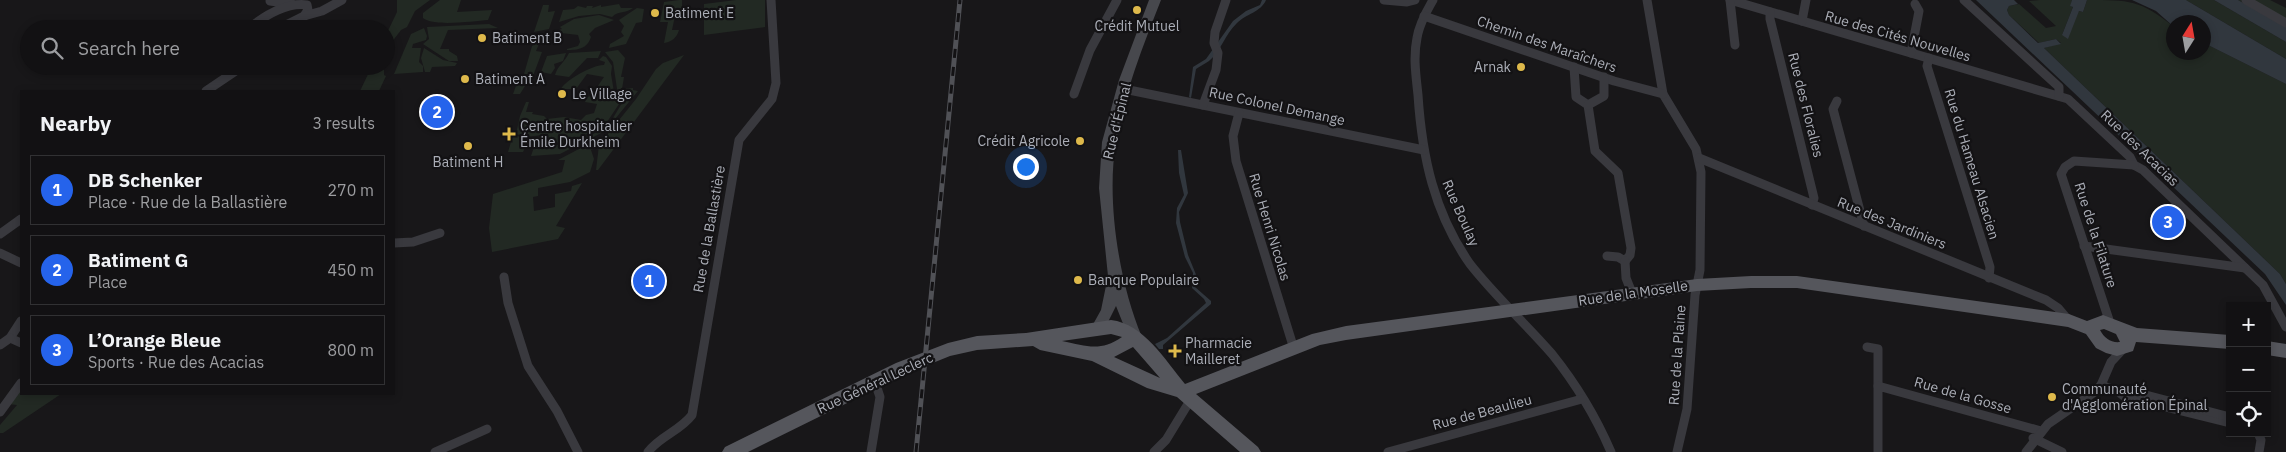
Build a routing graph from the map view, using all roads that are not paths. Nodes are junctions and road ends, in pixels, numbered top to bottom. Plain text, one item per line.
1 (270, 0) edge
2 (342, 0) edge
3 (771, 0) edge
4 (1117, 0) edge
5 (1155, 0) edge
6 (1226, 0) edge
7 (1384, 0) edge
8 (1416, 0) edge
9 (1647, 0) edge
10 (1730, 0) edge
11 (1806, 0) edge
12 (1964, 0) edge
13 (2246, 0) edge
14 (1431, 3) edge
15 (295, 4) junction
16 (305, 4) junction
17 (1915, 4) dead end
18 (333, 5) junction
19 (1770, 12) junction
20 (304, 16) junction
21 (1424, 16) junction
22 (266, 17) junction
23 (262, 20) edge
24 (296, 20) edge
25 (302, 20) edge
26 (1802, 21) junction
27 (2286, 23) edge
28 (1735, 45) dead end
29 (1911, 53) junction
30 (1929, 58) junction
31 (1574, 67) junction
32 (230, 75) edge
33 (1604, 77) junction
34 (1124, 89) junction
35 (208, 90) edge
36 (1074, 94) dead end
37 (1663, 94) junction
38 (2059, 96) junction
39 (1837, 101) dead end
40 (1203, 105) junction
41 (1588, 105) junction
42 (1239, 113) junction
43 (1424, 150) junction
44 (1700, 158) junction
45 (2134, 165) junction
46 (1812, 205) junction
47 (20, 220) edge
48 (1864, 226) junction
49 (440, 233) dead end
50 (0, 234) edge
51 (395, 243) edge
52 (2084, 246) junction
53 (0, 253) edge
54 (1607, 256) dead end
55 (1626, 261) junction
56 (20, 263) edge
57 (2245, 268) junction
58 (504, 277) dead end
59 (1114, 277) junction
60 (1989, 278) junction
61 (1697, 285) junction
62 (1632, 294) junction
63 (1511, 310) junction
64 (2069, 322) junction
65 (20, 323) edge
66 (2286, 327) edge
67 (1098, 328) junction
68 (2095, 336) junction
69 (2121, 337) junction
70 (10, 338) junction
71 (1135, 338) junction
72 (1026, 340) junction
73 (2226, 341) edge
74 (20, 343) edge
75 (0, 345) edge
76 (1867, 347) dead end
77 (1294, 349) junction
78 (2271, 349) edge
79 (2286, 351) edge
80 (1095, 355) junction
81 (2111, 362) junction
82 (875, 382) junction
83 (20, 384) edge
84 (2101, 385) junction
85 (1878, 386) junction
86 (2117, 391) junction
87 (1186, 396) junction
88 (1582, 399) junction
89 (2, 408) edge
90 (2226, 415) edge
91 (2226, 422) edge
92 (487, 429) dead end
93 (2037, 435) junction
94 (2260, 437) edge
95 (435, 452) edge
96 (578, 452) edge
97 (648, 452) edge
98 (731, 452) edge
99 (871, 452) edge
100 (1154, 452) edge
101 (1252, 452) edge
102 (1388, 452) edge
103 (1611, 452) edge
104 (1677, 452) edge
105 (1878, 452) edge
106 (2026, 452) edge
107 (2062, 452) edge
108 (2259, 452) edge

1 - 15 street
1 - 22 street
2 - 18 street
3 - 97 street, Rue de la Ballastière
4 - 36 street
5 - 34 main road, Rue d'Épinal
6 - 40 street
7 - 8 street
8 - 14 street
9 - 37 street, Rue de la Plaine
10 - 19 street, Rue des Cités Nouvelles
10 - 28 street
11 - 26 street
12 - 38 street, Rue des Acacias
13 - 27 street
14 - 21 street, Rue Boulay
15 - 16 street
15 - 22 street
16 - 18 street
16 - 20 street
17 - 29 street
18 - 20 street
19 - 26 street, Rue des Cités Nouvelles
19 - 46 street, Rue des Floralies
20 - 24 street
20 - 25 street
21 - 31 street, Chemin des Maraîchers
21 - 43 street, Rue Boulay
22 - 23 street
26 - 29 street, Rue des Cités Nouvelles
29 - 30 street, Rue des Cités Nouvelles
30 - 38 street, Rue des Cités Nouvelles
30 - 60 street, Rue du Hameau Alsacien
31 - 33 street, Chemin des Maraîchers
31 - 41 street
32 - 35 street
33 - 37 street, Chemin des Maraîchers
33 - 41 street
34 - 40 street, Rue Colonel Demange
34 - 59 main road, Rue d'Épinal
37 - 44 street, Rue de la Plaine
38 - 45 street, Rue des Acacias
39 - 48 street
40 - 42 street, Rue Colonel Demange
41 - 55 street
42 - 43 street, Rue Colonel Demange
42 - 77 street, Rue Henri Nicolas
43 - 63 street, Rue Boulay
44 - 46 street, Rue des Jardiniers
44 - 61 street, Rue de la Plaine
45 - 52 street, Rue de la Filature
45 - 57 street, Rue des Acacias
46 - 48 street, Rue des Jardiniers
47 - 50 street
48 - 60 street, Rue des Jardiniers
49 - 51 street
52 - 57 street
52 - 69 street, Rue de la Filature
53 - 56 street
54 - 55 street
55 - 62 street
57 - 66 street, Rue des Acacias
58 - 96 street
59 - 67 main road, Rue d'Épinal
59 - 71 main road, Rue d'Épinal
60 - 64 street, Rue des Jardiniers
61 - 62 main road, Rue de la Moselle
61 - 64 main road, Rue de la Moselle
61 - 104 street, Rue de la Plaine
62 - 63 main road, Rue de la Moselle
63 - 77 main road, Rue de la Moselle
63 - 88 street, Rue Boulay
64 - 68 main road, Rue de la Moselle
65 - 70 street
67 - 71 main road, Rue Général Leclerc
67 - 72 main road, Rue Général Leclerc
67 - 80 main road
68 - 69 main road, Rue de la Moselle
68 - 69 main road, Rue de la Moselle
68 - 81 street
69 - 73 main road, Rue de la Moselle
69 - 81 street
70 - 74 street
70 - 75 street
71 - 80 main road
71 - 87 main road, Rue d'Épinal
72 - 80 main road, Rue Général Leclerc
72 - 82 main road, Rue Général Leclerc
76 - 85 street
77 - 87 main road, Rue de la Moselle
78 - 79 main road
80 - 87 main road, Rue Général Leclerc
81 - 84 street
82 - 98 main road, Rue Général Leclerc
82 - 99 street
83 - 89 street
84 - 86 street
84 - 93 street
85 - 93 street, Rue de la Gosse
85 - 105 street
86 - 90 street
86 - 91 street
87 - 100 street
87 - 101 main road
88 - 102 street, Rue de Beaulieu
88 - 103 street, Rue Boulay
92 - 95 street
93 - 106 street
93 - 107 street, Rue de la Gosse
94 - 108 street

